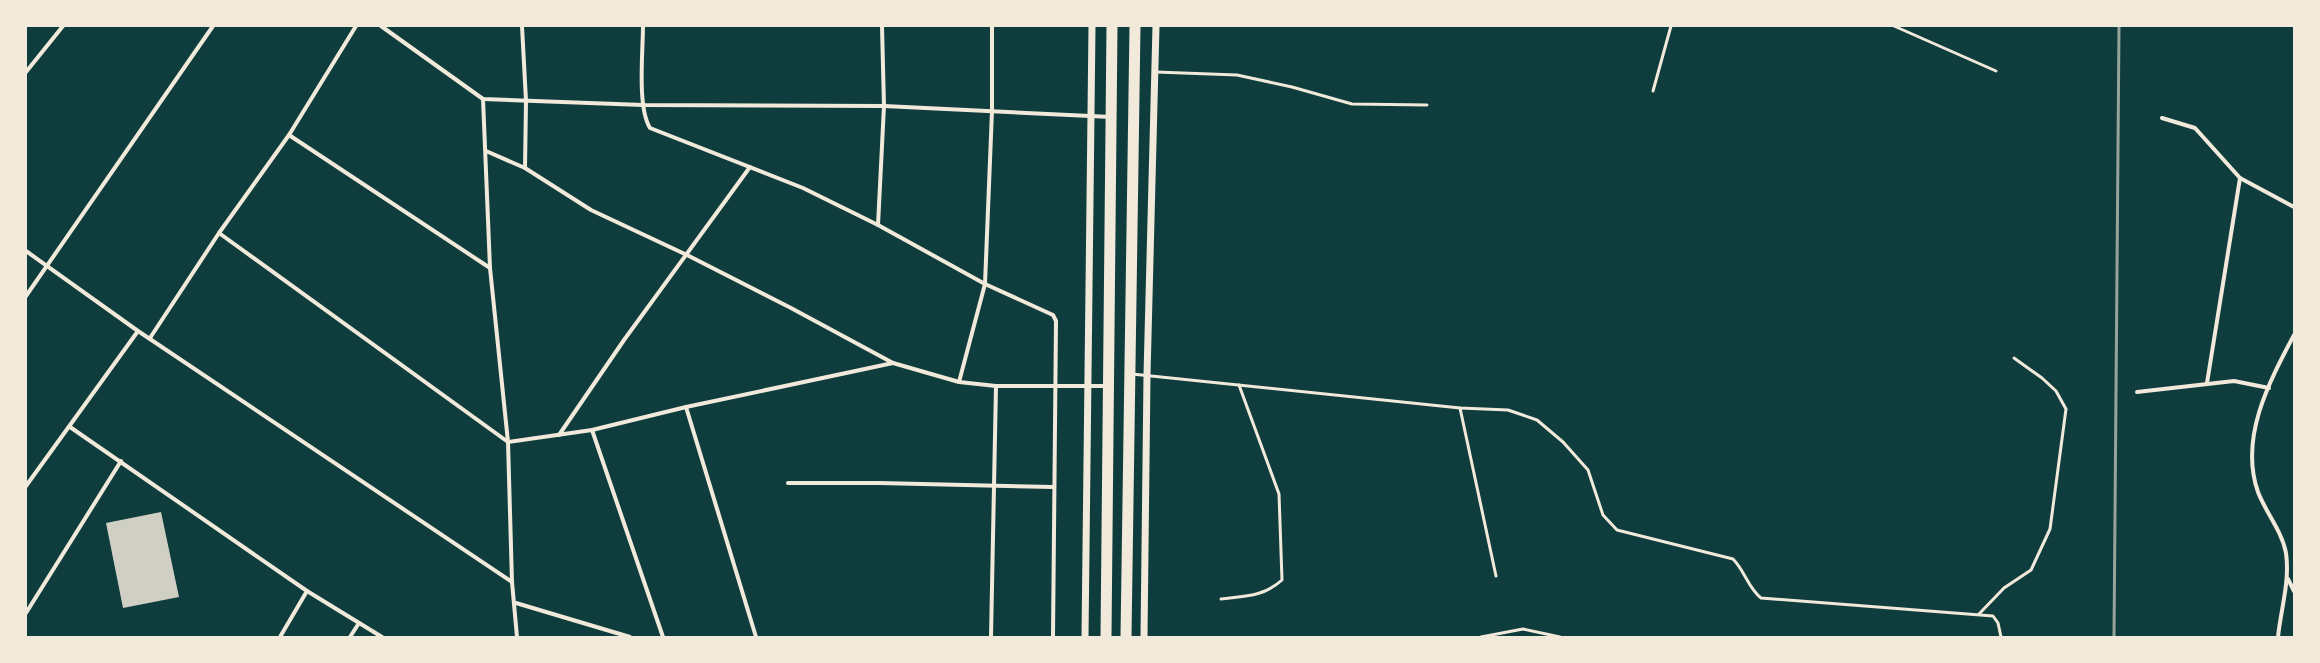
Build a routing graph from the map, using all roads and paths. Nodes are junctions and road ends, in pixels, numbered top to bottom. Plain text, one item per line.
1 (63, 26) edge
2 (213, 26) edge
3 (356, 26) edge
4 (381, 26) edge
5 (522, 26) edge
6 (643, 26) edge
7 (882, 26) edge
8 (992, 26) edge
9 (1092, 26) edge
10 (1112, 26) edge
11 (1135, 26) edge
12 (1156, 26) edge
13 (1671, 26) edge
14 (1894, 26) edge
15 (1996, 71) dead end
16 (26, 72) edge
17 (1156, 72) junction
18 (1653, 91) dead end
19 (482, 99) junction
20 (526, 101) junction
21 (643, 105) junction
22 (1427, 105) dead end
23 (884, 106) junction
24 (992, 111) junction
25 (1092, 116) junction
26 (1111, 117) junction
27 (2162, 118) dead end
28 (289, 135) junction
29 (486, 152) junction
30 (750, 167) junction
31 (524, 168) junction
32 (2240, 178) junction
33 (2294, 207) edge
34 (878, 225) junction
35 (219, 234) junction
36 (26, 251) edge
37 (687, 255) junction
38 (47, 265) junction
39 (490, 268) junction
40 (985, 284) junction
41 (26, 296) edge
42 (138, 331) junction
43 (2294, 334) edge
44 (150, 338) junction
45 (2014, 358) dead end
46 (893, 363) junction
47 (1130, 374) junction
48 (1147, 375) junction
49 (958, 382) junction
50 (2207, 383) junction
51 (1088, 385) junction
52 (1240, 385) junction
53 (996, 386) junction
54 (1056, 386) junction
55 (1110, 386) junction
56 (2269, 388) junction
57 (2137, 392) dead end
58 (686, 407) junction
59 (1460, 408) junction
60 (70, 427) junction
61 (592, 430) junction
62 (559, 435) junction
63 (508, 442) junction
64 (121, 461) junction
65 (788, 483) dead end
66 (993, 485) junction
67 (26, 486) edge
68 (1053, 487) junction
69 (1496, 576) dead end
70 (2288, 579) junction
71 (512, 582) junction
72 (2294, 590) edge
73 (307, 591) junction
74 (1221, 599) dead end
75 (516, 603) junction
76 (26, 613) edge
77 (1979, 614) junction
78 (359, 623) junction
79 (280, 637) edge
80 (350, 637) edge
81 (382, 637) edge
82 (517, 637) edge
83 (623, 637) edge
84 (630, 637) edge
85 (663, 637) edge
86 (756, 637) edge
87 (990, 637) edge
88 (1053, 637) edge
89 (1085, 637) edge
90 (1106, 637) edge
91 (1126, 637) edge
92 (1144, 637) edge
93 (1481, 637) edge
94 (1560, 637) edge
95 (2001, 637) edge
96 (2278, 637) edge

1 - 16 street
2 - 38 street
3 - 28 street
4 - 19 street
5 - 20 street
6 - 21 street
7 - 23 street
8 - 24 street
9 - 25 street
10 - 26 highway
11 - 47 highway
12 - 17 street
13 - 18 lane
14 - 15 lane
17 - 22 lane
17 - 48 street
19 - 20 street
19 - 29 street
20 - 21 street
20 - 31 street
21 - 23 street
21 - 30 street
23 - 24 street
23 - 34 street
24 - 25 street
24 - 40 street
25 - 26 street
25 - 51 street
26 - 55 highway
27 - 32 street
28 - 35 street
28 - 39 street
29 - 31 street
29 - 39 street
30 - 34 street
30 - 37 street
31 - 37 street
32 - 33 street
32 - 50 street
34 - 40 street
35 - 44 street
35 - 63 street
36 - 38 street
37 - 46 street
37 - 62 street
38 - 41 street
38 - 42 street
39 - 63 street
40 - 49 street
40 - 54 street
42 - 44 street
42 - 60 street
43 - 56 street
44 - 71 street
45 - 77 lane
46 - 49 street
46 - 58 street
47 - 48 lane
47 - 91 highway
48 - 52 lane
48 - 92 street
49 - 53 street
50 - 56 street
50 - 57 street
51 - 54 street
51 - 55 street
51 - 89 street
52 - 59 lane
52 - 74 lane
53 - 54 street
53 - 66 street
54 - 68 street
55 - 90 highway
56 - 70 street
58 - 61 street
58 - 86 street
59 - 69 lane
59 - 77 lane
60 - 64 street
60 - 67 street
61 - 62 street
61 - 85 street
62 - 63 street
63 - 71 street
64 - 73 street
64 - 76 street
65 - 66 street
66 - 68 street
66 - 87 street
68 - 88 street
70 - 72 street
70 - 96 street
71 - 75 street
73 - 78 street
73 - 79 street
75 - 82 street
75 - 83 street
77 - 95 lane
78 - 80 street
78 - 81 street
83 - 84 street
93 - 94 lane

